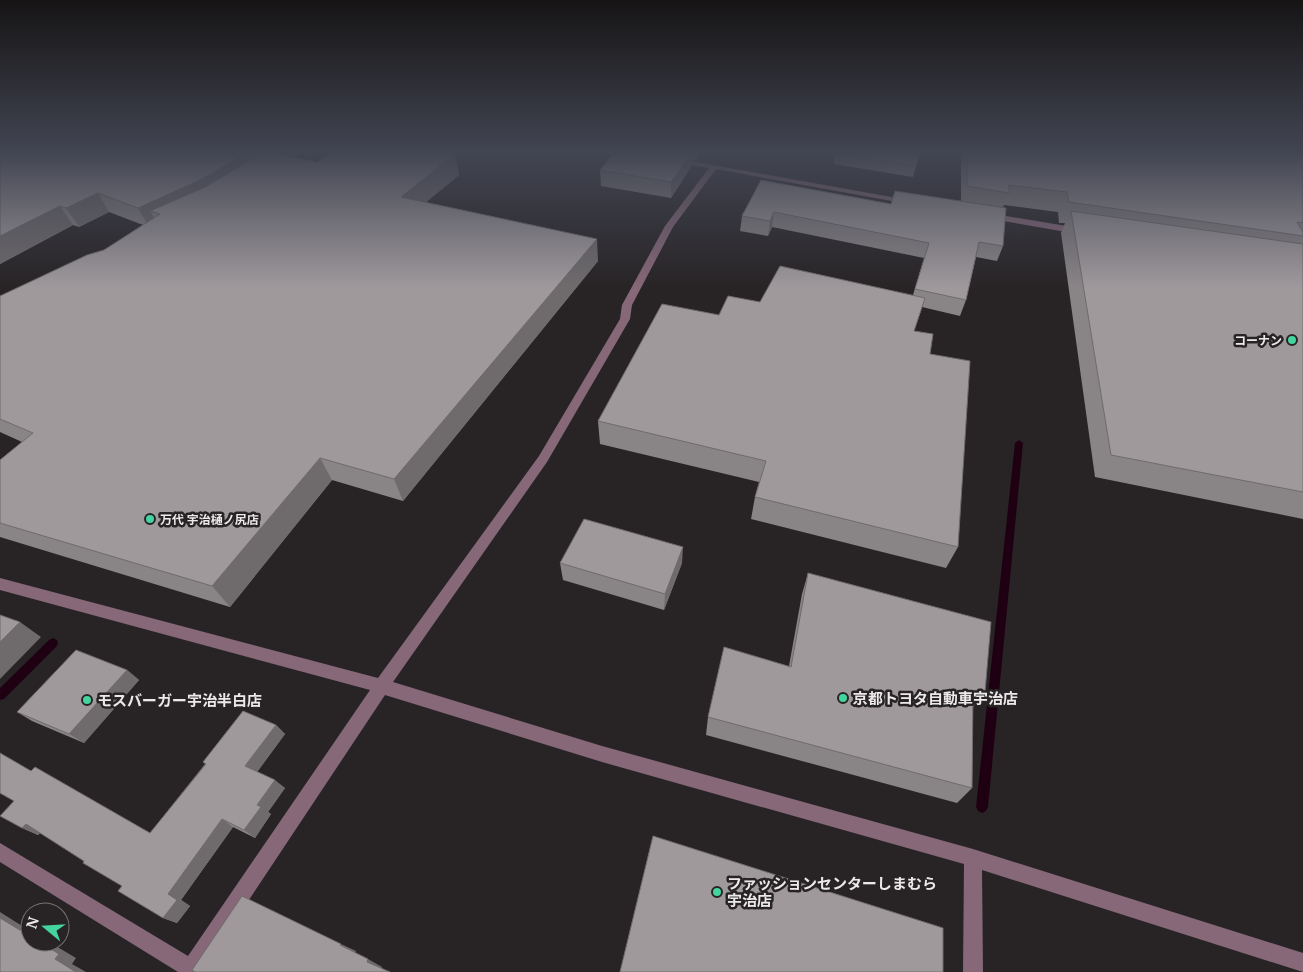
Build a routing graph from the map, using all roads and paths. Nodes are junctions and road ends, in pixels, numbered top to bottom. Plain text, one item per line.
1 (690, 197) edge
2 (885, 197) edge
3 (917, 203) edge
4 (984, 215) edge
5 (1090, 232) edge
6 (0, 584) edge
7 (381, 686) junction
8 (0, 852) edge
9 (973, 858) junction
10 (1303, 963) edge
11 (190, 971) edge
12 (973, 972) edge

1 - 7 street
2 - 3 street
4 - 5 street
6 - 7 street
7 - 9 street
7 - 11 street
8 - 11 street
9 - 10 street
9 - 12 street

